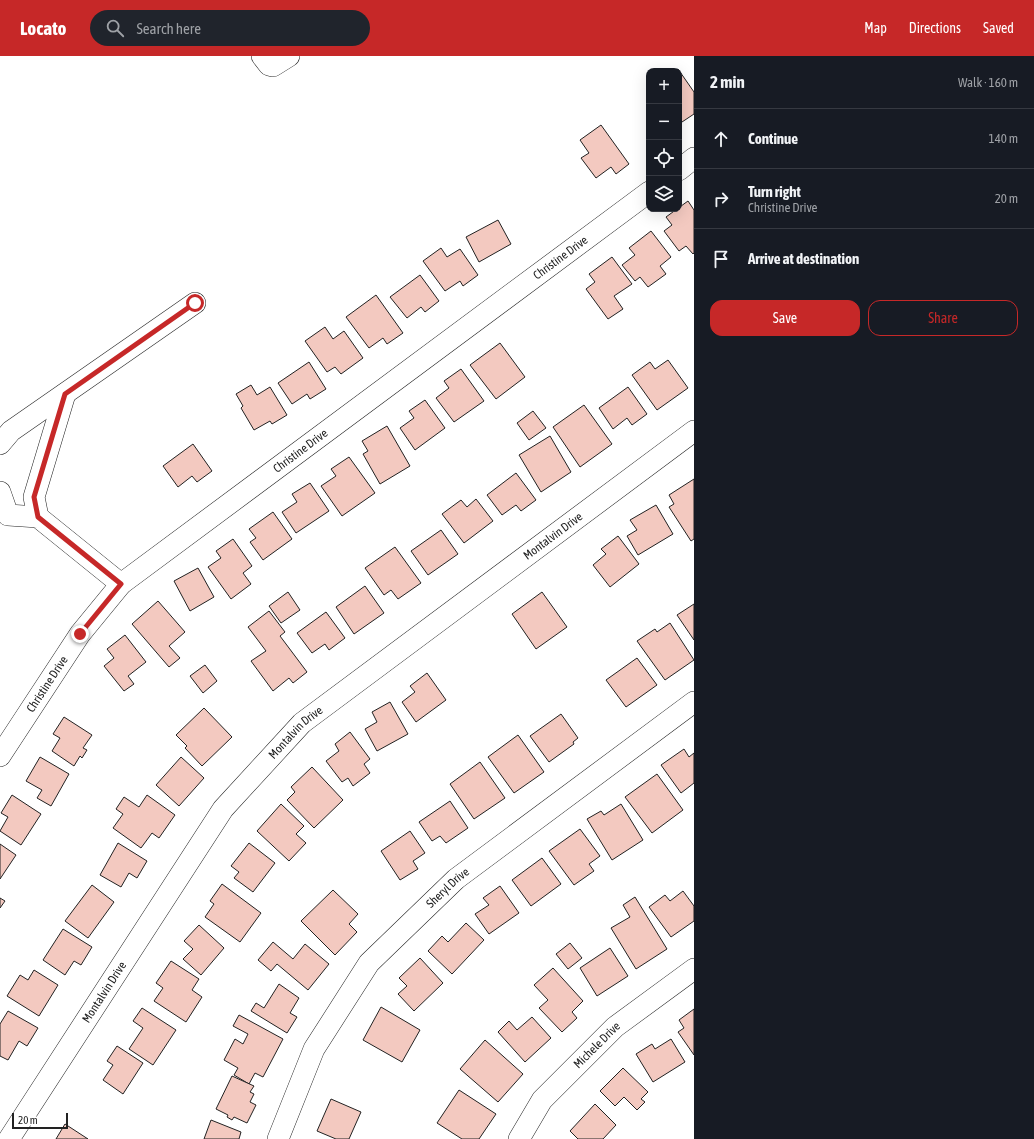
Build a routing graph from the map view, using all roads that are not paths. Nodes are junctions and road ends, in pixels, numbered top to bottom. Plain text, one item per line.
1 (262, 56) edge
2 (289, 56) edge
3 (694, 158) edge
4 (682, 168) edge
5 (646, 194) edge
6 (195, 303) dead end
7 (65, 394) junction
8 (694, 431) edge
9 (0, 444) edge
10 (0, 492) edge
11 (4, 517) edge
12 (38, 517) junction
13 (121, 584) junction
14 (694, 702) edge
15 (0, 756) edge
16 (694, 969) edge
17 (9, 1139) edge
18 (278, 1139) edge
19 (519, 1139) edge

1 - 2 street
3 - 4 street
5 - 13 street, Christine Drive
6 - 7 street
7 - 9 street
7 - 12 street
8 - 17 street, Montalvin Drive
10 - 11 street
11 - 12 street
12 - 13 street
13 - 15 street, Christine Drive
14 - 18 street, Sheryl Drive
16 - 19 street, Michele Drive

